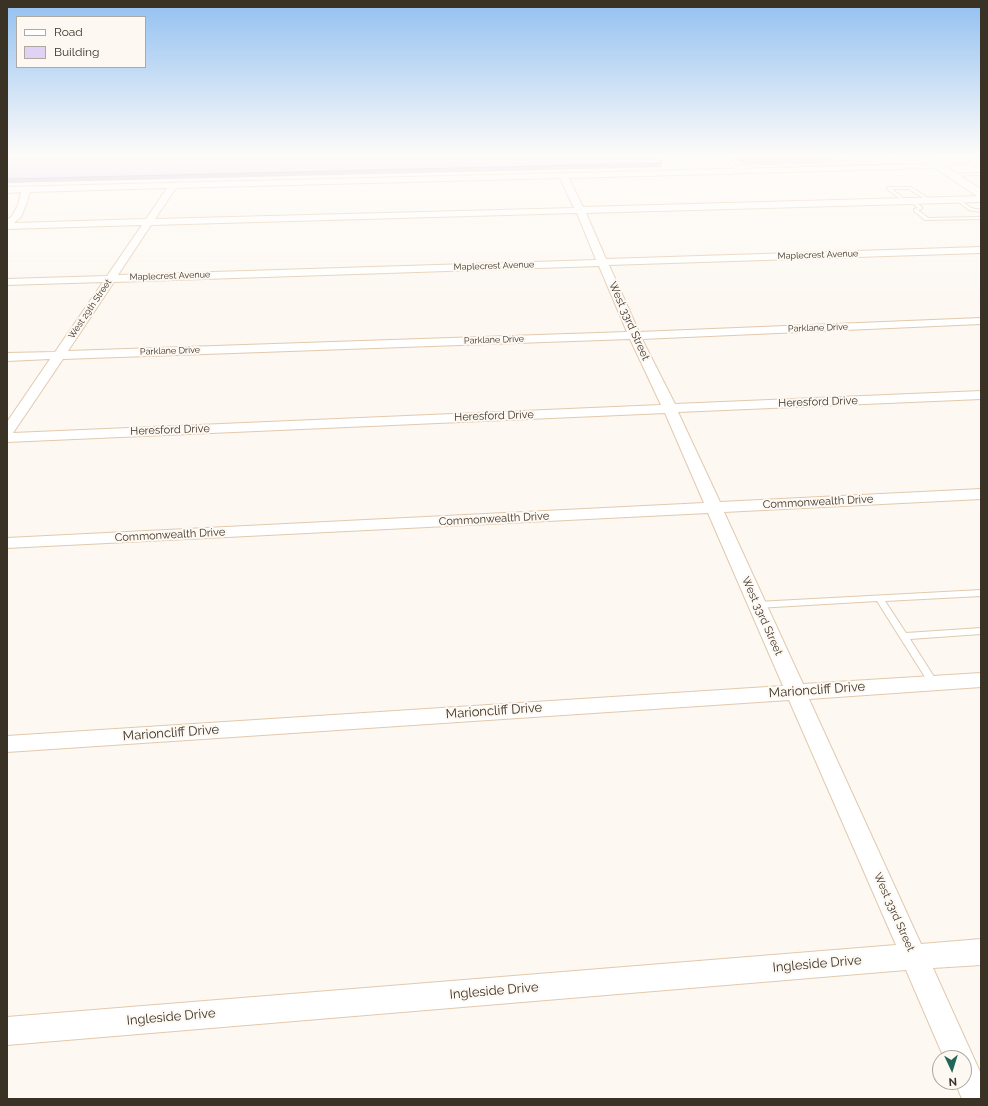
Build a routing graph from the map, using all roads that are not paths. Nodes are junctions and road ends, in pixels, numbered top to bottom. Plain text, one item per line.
1 (20, 209) edge
2 (157, 209) edge
3 (631, 209) edge
4 (919, 209) edge
5 (969, 209) edge
6 (580, 210) junction
7 (981, 211) edge
8 (981, 218) edge
9 (149, 221) junction
10 (7, 225) edge
11 (981, 250) edge
12 (603, 262) junction
13 (111, 278) junction
14 (7, 282) edge
15 (981, 321) edge
16 (634, 335) junction
17 (59, 355) junction
18 (7, 357) edge
19 (981, 395) edge
20 (670, 409) junction
21 (7, 432) edge
22 (7, 438) edge
23 (981, 494) edge
24 (714, 507) junction
25 (7, 543) edge
26 (981, 593) edge
27 (880, 599) junction
28 (757, 605) junction
29 (981, 631) edge
30 (903, 636) junction
31 (981, 680) edge
32 (933, 683) junction
33 (796, 692) junction
34 (7, 744) edge
35 (981, 952) edge
36 (914, 957) junction
37 (7, 1031) edge
38 (955, 1050) edge
39 (972, 1087) edge
40 (977, 1099) edge

1 - 10 street
2 - 9 street, West 29th Street
3 - 6 street
4 - 8 lane
5 - 7 lane
6 - 9 street
6 - 12 street, West 33rd Street
9 - 10 street
9 - 13 street, West 29th Street
11 - 12 street, Maplecrest Avenue
12 - 13 street, Maplecrest Avenue
12 - 16 street, West 33rd Street
13 - 14 street, Maplecrest Avenue
13 - 17 street, West 29th Street
15 - 16 street, Parklane Drive
16 - 17 street, Parklane Drive
16 - 20 street, West 33rd Street
17 - 18 street, Parklane Drive
17 - 21 street, West 29th Street
19 - 20 street, Heresford Drive
20 - 22 street, Heresford Drive
20 - 24 street, West 33rd Street
23 - 24 street, Commonwealth Drive
24 - 25 street, Commonwealth Drive
24 - 28 street, West 33rd Street
26 - 27 lane
27 - 28 lane
27 - 30 lane
28 - 33 street, West 33rd Street
29 - 30 lane
30 - 32 lane
31 - 32 street, Marioncliff Drive
32 - 33 street, Marioncliff Drive
33 - 34 street, Marioncliff Drive
33 - 36 street, West 33rd Street
35 - 36 street, Ingleside Drive
36 - 37 street, Ingleside Drive
36 - 38 street, West 33rd Street
39 - 40 street

